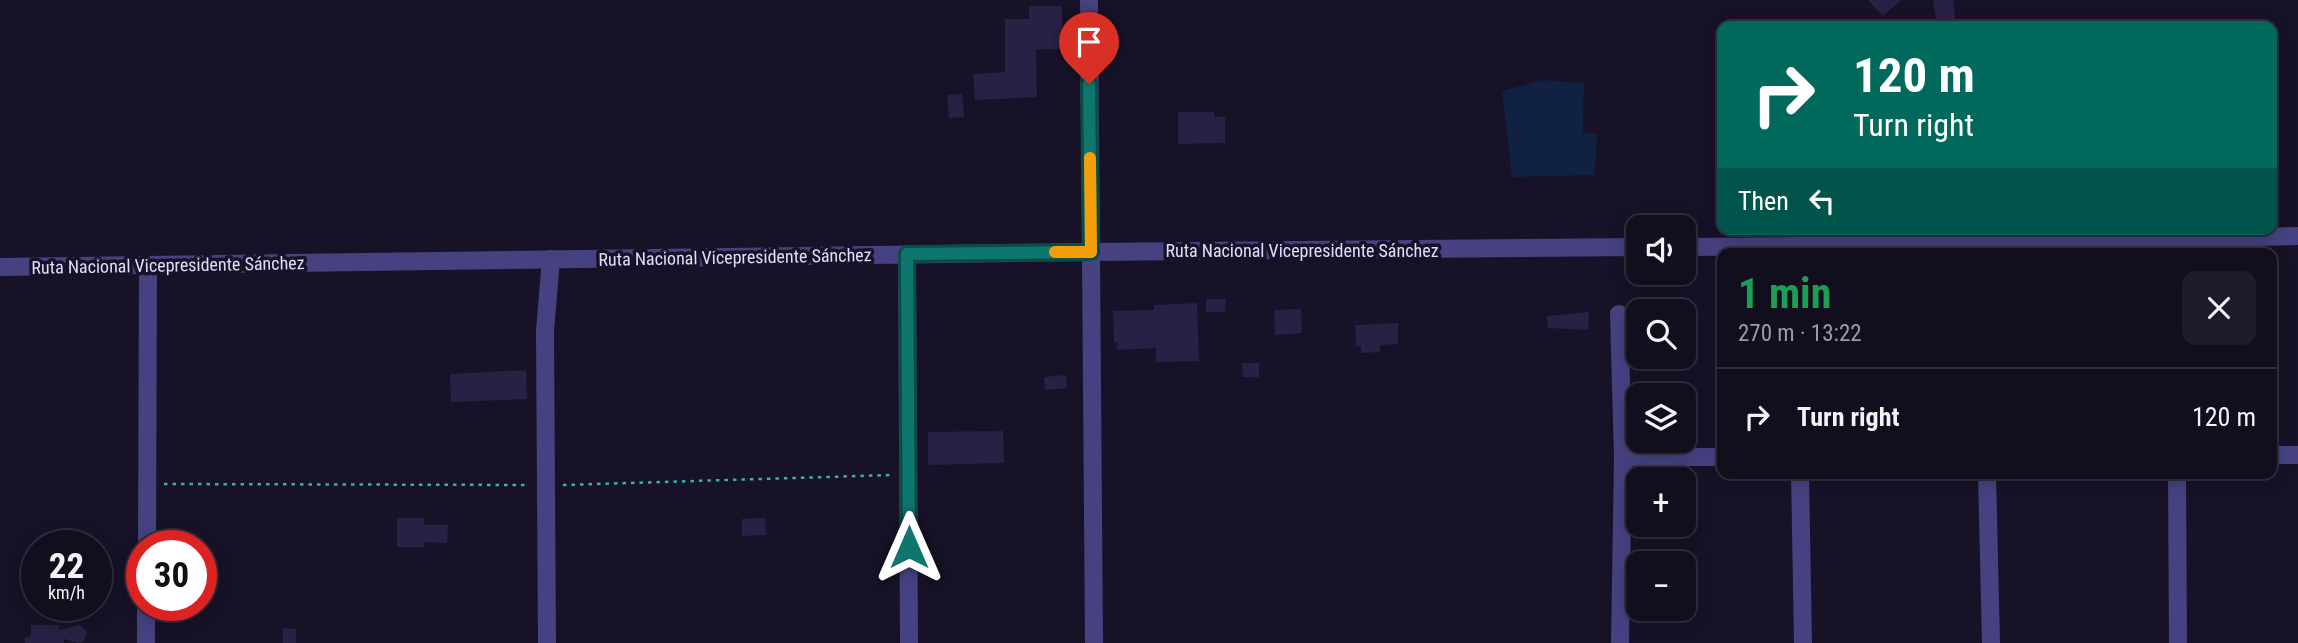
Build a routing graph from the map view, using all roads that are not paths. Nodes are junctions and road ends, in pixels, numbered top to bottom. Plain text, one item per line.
1 (1088, 0) edge
2 (2298, 236) edge
3 (1626, 247) edge
4 (1696, 247) edge
5 (1833, 248) edge
6 (2006, 248) edge
7 (1091, 252) junction
8 (907, 254) junction
9 (551, 259) junction
10 (148, 265) junction
11 (0, 267) edge
12 (1619, 314) dead end
13 (2298, 454) edge
14 (2277, 455) edge
15 (1623, 457) junction
16 (1717, 457) edge
17 (1800, 479) edge
18 (1987, 479) edge
19 (2177, 479) edge
20 (146, 530) edge
21 (146, 621) edge
22 (146, 643) edge
23 (547, 643) edge
24 (909, 643) edge
25 (1094, 643) edge
26 (1620, 643) edge
27 (1803, 643) edge
28 (1991, 643) edge
29 (2178, 643) edge

1 - 7 street
2 - 6 street
3 - 7 street, Ruta Nacional Vicepresidente Sánchez
4 - 5 street
7 - 8 street, Ruta Nacional Vicepresidente Sánchez
7 - 25 street
8 - 9 street, Ruta Nacional Vicepresidente Sánchez
8 - 24 street
9 - 10 street, Ruta Nacional Vicepresidente Sánchez
9 - 23 street
10 - 11 street, Ruta Nacional Vicepresidente Sánchez
10 - 20 street
12 - 15 street
13 - 14 street
15 - 16 street
15 - 26 street
17 - 27 street
18 - 28 street
19 - 29 street
21 - 22 street

